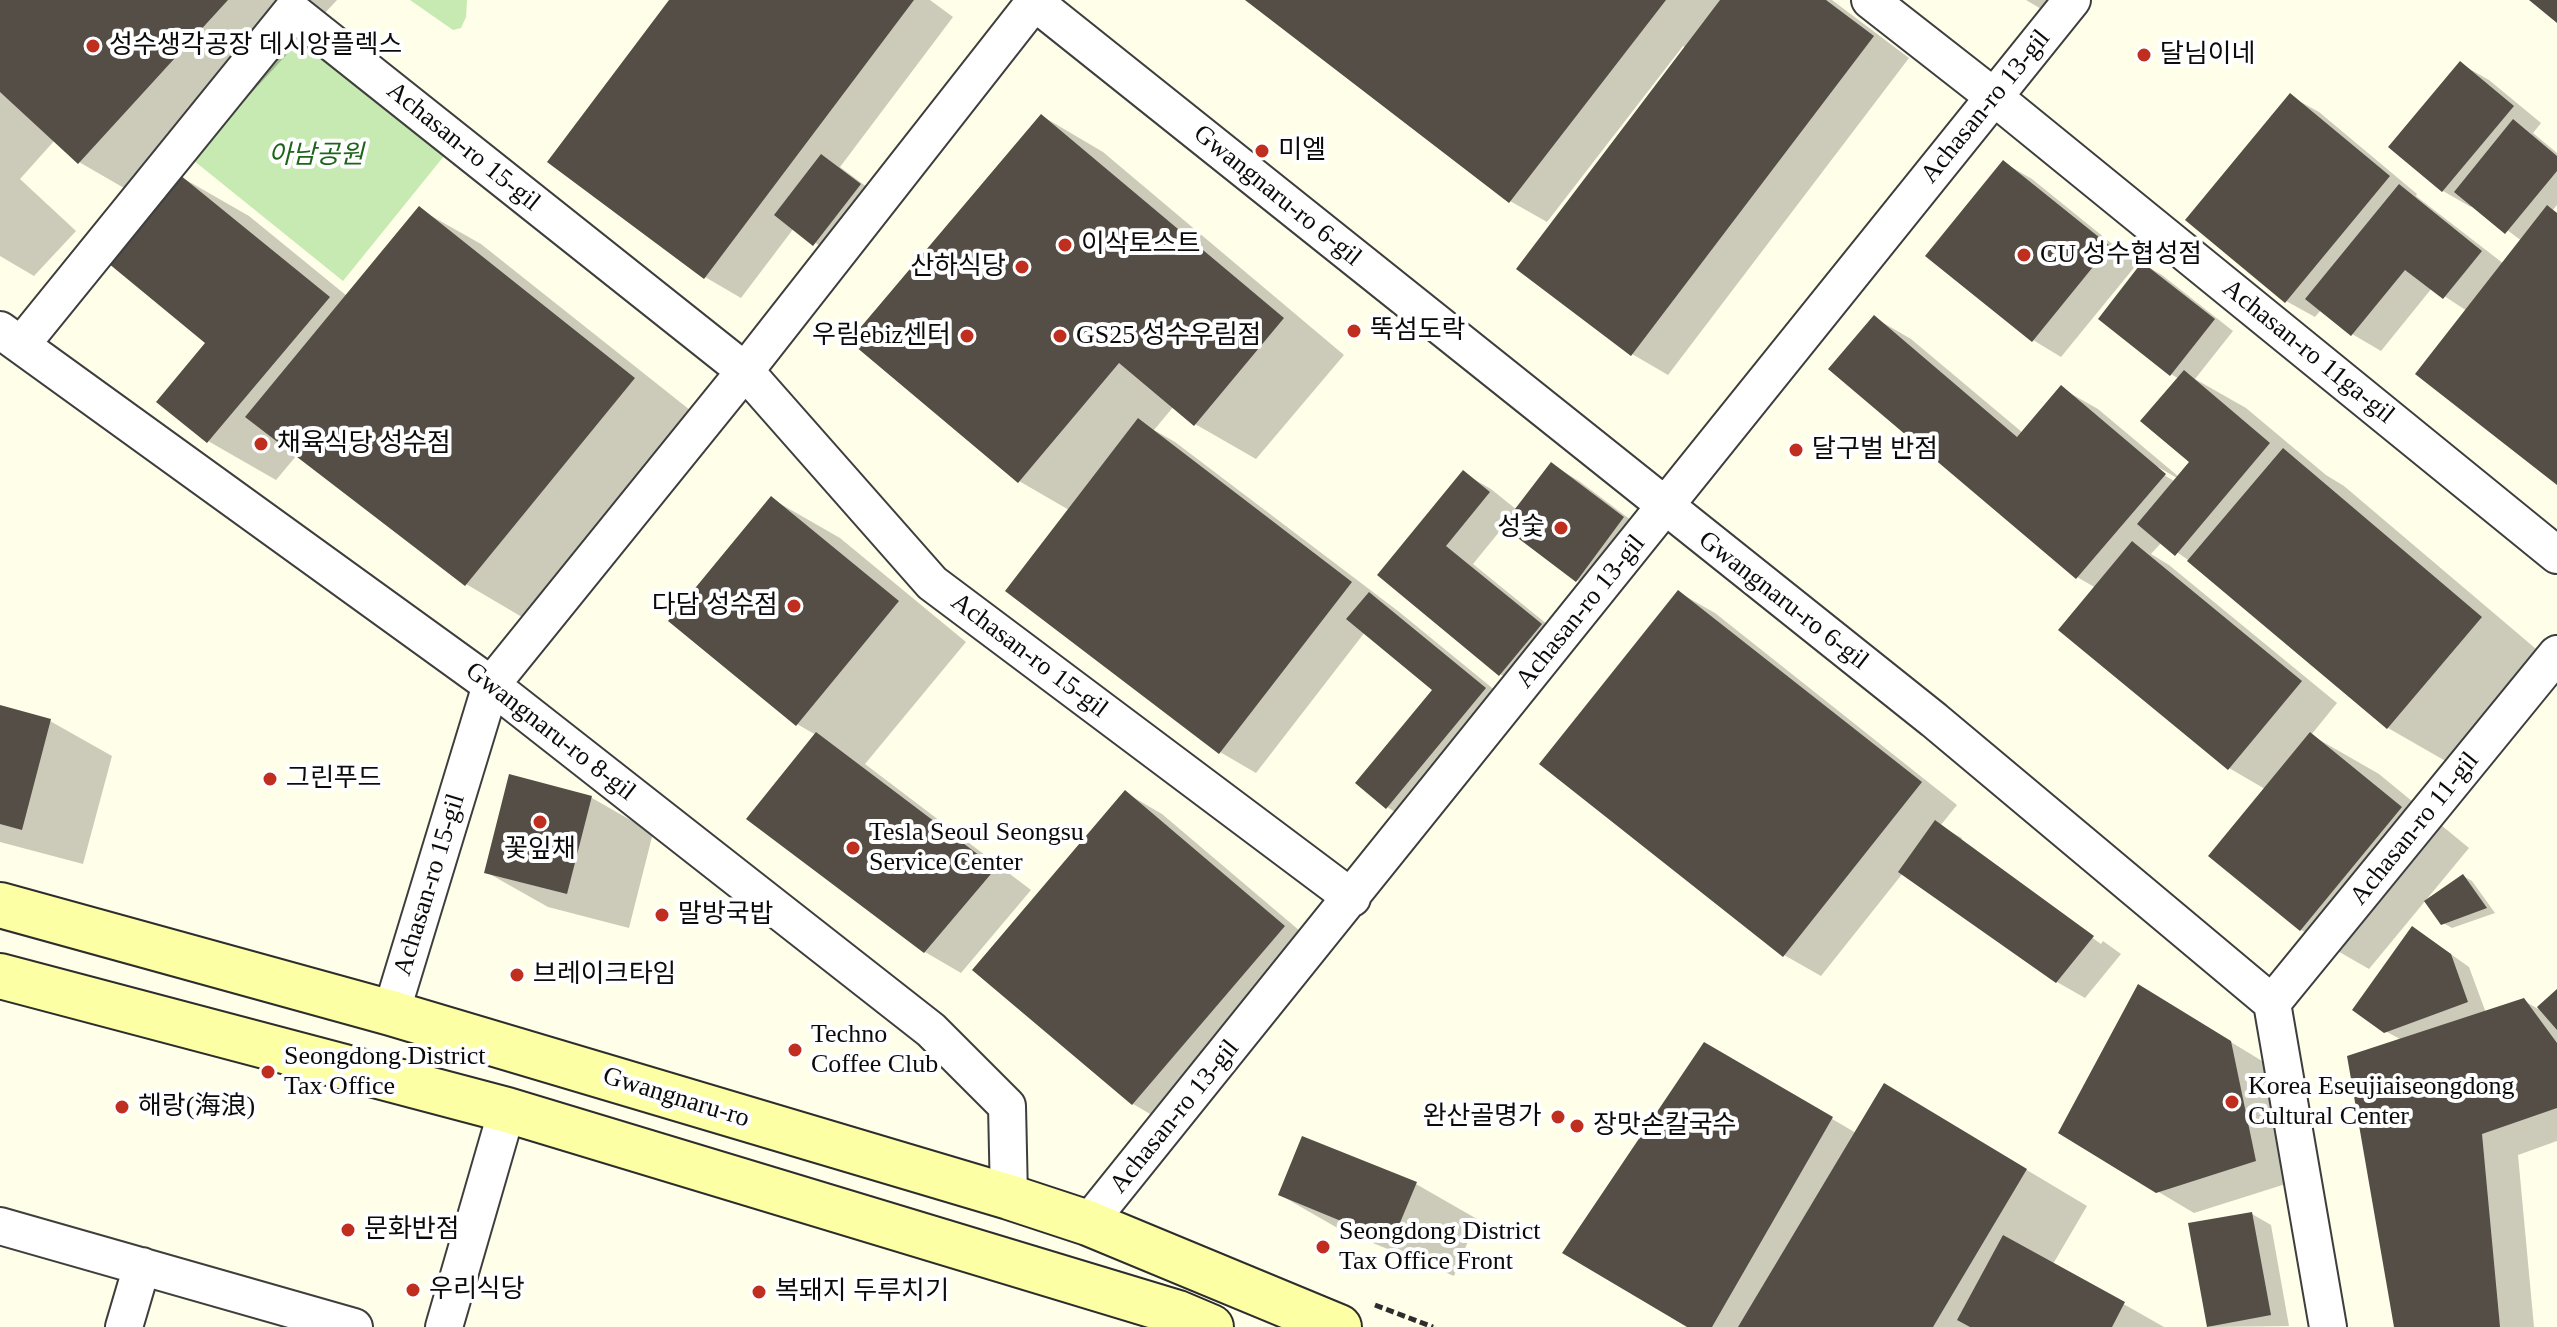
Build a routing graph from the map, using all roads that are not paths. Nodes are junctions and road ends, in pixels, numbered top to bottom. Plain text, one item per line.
1 (1870, 0) edge
2 (2072, 0) edge
3 (1034, 1) edge
4 (1994, 97) junction
5 (11, 338) edge
6 (745, 371) junction
7 (1665, 507) junction
8 (2557, 555) edge
9 (2557, 654) edge
10 (491, 685) junction
11 (1352, 898) junction
12 (0, 905) edge
13 (0, 976) edge
14 (2272, 1003) junction
15 (391, 1013) junction
16 (507, 1110) junction
17 (1009, 1197) junction
18 (1088, 1223) junction
19 (0, 1226) edge
20 (142, 1266) junction
21 (280, 1317) edge
22 (124, 1327) edge
23 (354, 1327) edge
24 (444, 1327) edge
25 (1211, 1327) edge
26 (1339, 1327) edge
27 (2328, 1327) edge

1 - 4 street, Achasan-ro 11ga-gil
2 - 4 street, Achasan-ro 13-gil
3 - 6 street, Achasan-ro 15-gil
3 - 7 street, Gwangnaru-ro 6-gil
4 - 7 street, Achasan-ro 13-gil
4 - 8 street, Achasan-ro 11ga-gil
5 - 6 street, Achasan-ro 15-gil
5 - 10 street, Gwangnaru-ro 8-gil
6 - 10 street, Achasan-ro 15-gil
6 - 11 street, Achasan-ro 15-gil
7 - 11 street, Achasan-ro 13-gil
7 - 14 street, Gwangnaru-ro 6-gil
9 - 14 street, Achasan-ro 11-gil
10 - 15 street, Achasan-ro 15-gil
10 - 17 street, Gwangnaru-ro 8-gil
11 - 18 street, Achasan-ro 13-gil
12 - 15 main road, Gwangnaru-ro
13 - 16 main road
14 - 27 street
15 - 17 main road, Gwangnaru-ro
16 - 24 street
16 - 25 main road
17 - 18 main road, Gwangnaru-ro
18 - 26 main road, Gwangnaru-ro
19 - 20 street
20 - 21 street
20 - 22 street
21 - 23 street

